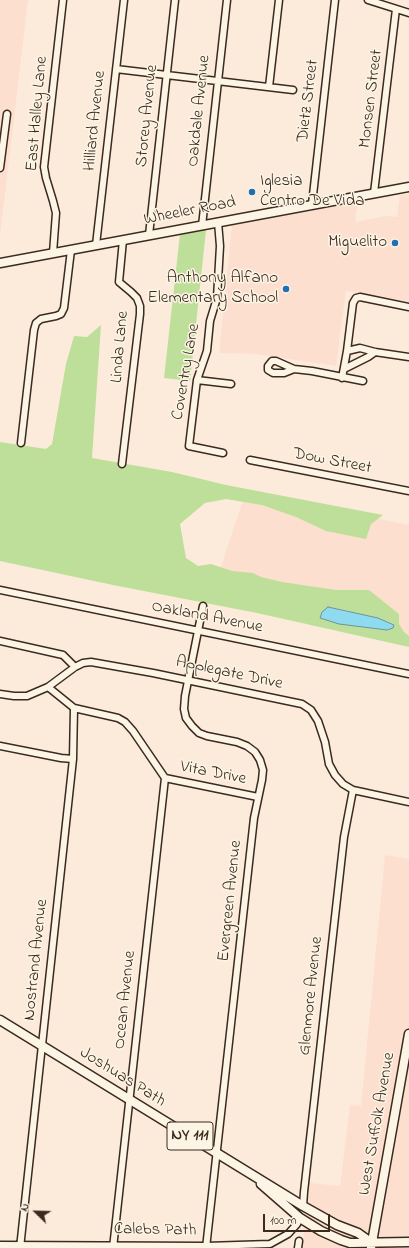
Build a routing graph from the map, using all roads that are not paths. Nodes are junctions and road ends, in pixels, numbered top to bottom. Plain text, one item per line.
1 (63, 0) edge
2 (124, 0) edge
3 (175, 0) edge
4 (227, 0) edge
5 (279, 0) edge
6 (335, 0) edge
7 (368, 0) edge
8 (396, 9) junction
9 (409, 13) edge
10 (116, 69) junction
11 (167, 75) junction
12 (218, 81) junction
13 (269, 87) junction
14 (293, 90) dead end
15 (7, 114) dead end
16 (0, 168) edge
17 (409, 187) edge
18 (374, 193) junction
19 (312, 204) junction
20 (218, 222) junction
21 (202, 226) junction
22 (149, 235) junction
23 (123, 240) junction
24 (96, 245) junction
25 (71, 250) junction
26 (53, 253) junction
27 (0, 263) edge
28 (409, 307) edge
29 (348, 351) junction
30 (375, 352) junction
31 (409, 357) edge
32 (294, 369) dead end
33 (344, 369) junction
34 (342, 378) junction
35 (197, 380) junction
36 (363, 381) dead end
37 (231, 384) dead end
38 (22, 443) dead end
39 (223, 453) dead end
40 (250, 460) dead end
41 (122, 464) dead end
42 (409, 491) edge
43 (0, 590) edge
44 (203, 606) dead end
45 (198, 630) junction
46 (0, 642) edge
47 (75, 667) junction
48 (409, 674) edge
49 (187, 681) junction
50 (48, 687) junction
51 (0, 694) edge
52 (74, 708) junction
53 (0, 746) edge
54 (73, 759) junction
55 (165, 778) junction
56 (354, 790) junction
57 (258, 797) junction
58 (409, 802) edge
59 (0, 1020) edge
60 (409, 1034) edge
61 (42, 1046) junction
62 (129, 1099) junction
63 (217, 1153) junction
64 (250, 1174) junction
65 (303, 1206) junction
66 (322, 1217) junction
67 (300, 1218) junction
68 (299, 1241) dead end
69 (409, 1242) edge
70 (0, 1245) edge
71 (20, 1246) edge
72 (113, 1246) edge
73 (372, 1246) edge
74 (206, 1247) edge
75 (298, 1248) edge

1 - 26 street, East Halley Lane
2 - 10 street, Hilliard Avenue
3 - 11 street, Storey Avenue
4 - 12 street, Oakdale Avenue
5 - 13 street
6 - 19 street, Dietz Street
7 - 8 street
8 - 9 street
8 - 18 street, Monsen Street
10 - 11 street
10 - 24 street, Hilliard Avenue
11 - 12 street
11 - 22 street, Storey Avenue
12 - 13 street
12 - 21 street, Oakdale Avenue
13 - 14 street
15 - 16 street
17 - 18 main road, Wheeler Road
18 - 19 main road, Wheeler Road
19 - 20 main road, Wheeler Road
20 - 21 main road, Wheeler Road
20 - 35 street, Coventry Lane
21 - 22 main road, Wheeler Road
22 - 23 main road, Wheeler Road
23 - 24 main road, Wheeler Road
23 - 41 street, Linda Lane
24 - 25 main road, Wheeler Road
25 - 26 main road, Wheeler Road
25 - 38 street
26 - 27 main road, Wheeler Road
28 - 29 street
29 - 30 street
29 - 33 street
30 - 31 street
30 - 33 street
32 - 34 street
33 - 34 street
34 - 36 street
35 - 37 street
35 - 39 street, Coventry Lane
40 - 42 street, Dow Street
43 - 45 street, Oakland Avenue
44 - 45 street, Evergreen Avenue
45 - 48 street, Oakland Avenue
45 - 49 street, Evergreen Avenue
46 - 47 street
47 - 49 street, Applegate Drive
47 - 50 street, Applegate Drive
49 - 56 street, Applegate Drive
49 - 57 street, Evergreen Avenue
50 - 51 street, Applegate Drive
50 - 52 street
52 - 54 street, Nostrand Avenue
52 - 55 street, Vita Drive
53 - 54 street
54 - 61 street, Nostrand Avenue
55 - 57 street, Vita Drive
55 - 62 street, Ocean Avenue
56 - 58 street, Applegate Drive
56 - 65 street, Glenmore Avenue
57 - 63 street, Evergreen Avenue
59 - 61 main road, Joshuas Path / NY 111
60 - 73 main road, West Suffolk Avenue
61 - 62 main road, Joshuas Path / NY 111
61 - 71 street, Nostrand Avenue
62 - 63 main road, Joshuas Path / NY 111
62 - 72 street, Ocean Avenue
63 - 64 main road, Joshuas Path / NY 111
63 - 74 street, Evergreen Avenue
64 - 65 main road, Joshuas Path / NY 111
64 - 67 main road, Joshuas Path / NY 111
65 - 66 main road, Joshuas Path / NY 111
66 - 67 main road
66 - 73 main road, Joshuas Path / NY 111
67 - 73 main road, Joshuas Path / NY 111
67 - 74 street, Calebs Path
68 - 75 street
69 - 73 main road, NY 111
70 - 71 street, Calebs Path
71 - 72 street, Calebs Path
72 - 74 street, Calebs Path

